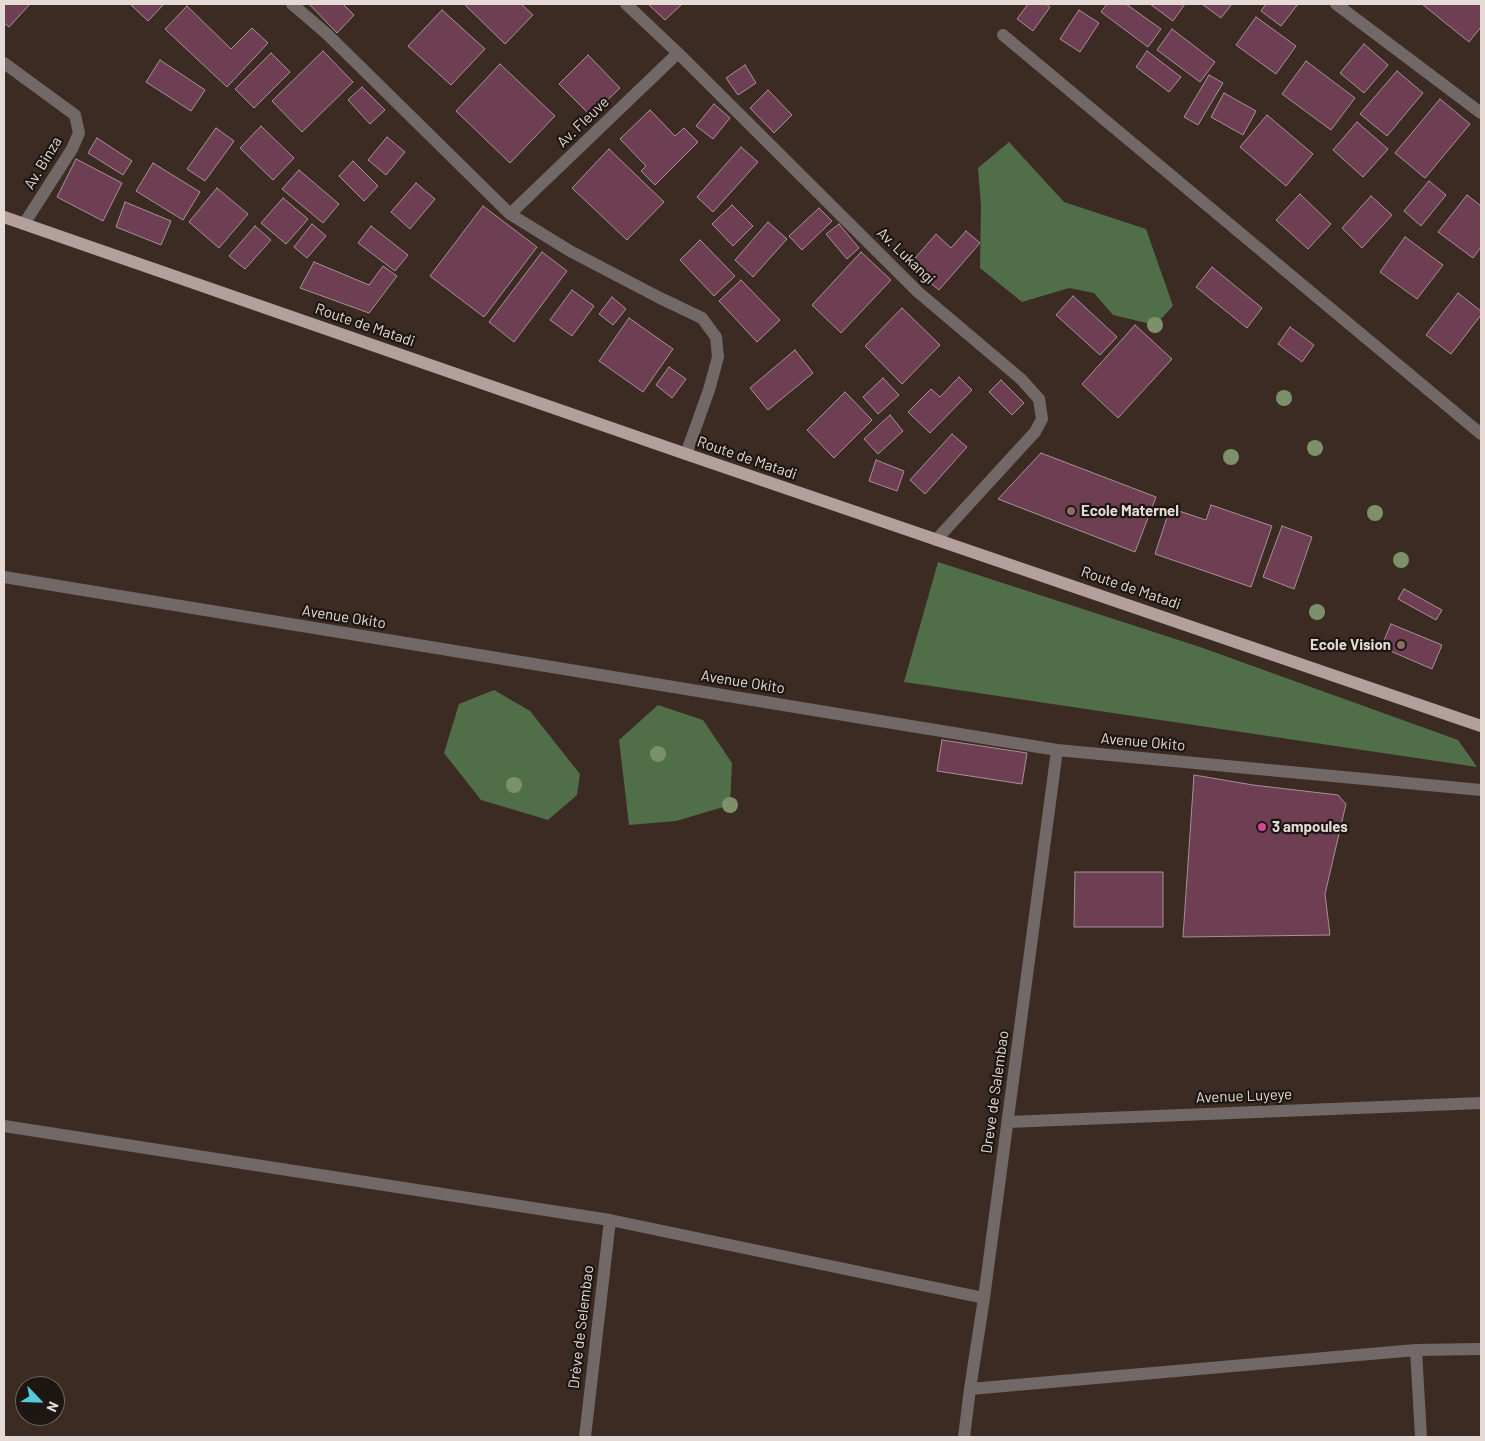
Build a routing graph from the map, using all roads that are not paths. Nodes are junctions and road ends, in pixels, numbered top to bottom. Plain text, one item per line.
1 (292, 4) edge
2 (626, 4) edge
3 (1336, 4) edge
4 (1003, 35) dead end
5 (678, 53) junction
6 (4, 63) edge
7 (1481, 113) edge
8 (510, 214) junction
9 (4, 217) edge
10 (24, 224) junction
11 (1481, 434) edge
12 (686, 454) junction
13 (936, 540) junction
14 (4, 577) edge
15 (1481, 726) edge
16 (1057, 750) junction
17 (1481, 790) edge
18 (1481, 1103) edge
19 (1008, 1122) junction
20 (4, 1126) edge
21 (610, 1220) junction
22 (984, 1298) junction
23 (1416, 1350) junction
24 (1481, 1350) edge
25 (970, 1389) junction
26 (585, 1437) edge
27 (964, 1437) edge
28 (1422, 1437) edge

1 - 8 street
2 - 5 street, Av. Lukangi
3 - 7 street
4 - 11 street
5 - 8 street, Av. Fleuve
5 - 13 street, Av. Lukangi
6 - 10 street, Av. Binza
8 - 12 street
9 - 10 main road, Route de Matadi
10 - 12 main road, Route de Matadi
12 - 13 main road, Route de Matadi
13 - 15 main road, Route de Matadi
14 - 16 street, Avenue Okito
16 - 17 street, Avenue Okito
16 - 19 street, Dreve de Salembao
18 - 19 street, Avenue Luyeye
19 - 22 street, Dreve de Salembao
20 - 21 street
21 - 22 street
21 - 26 street, Drève de Selembao
22 - 25 street, Dreve de Salembao
23 - 24 street
23 - 25 street
23 - 28 street
25 - 27 street, Dreve de Salembao

